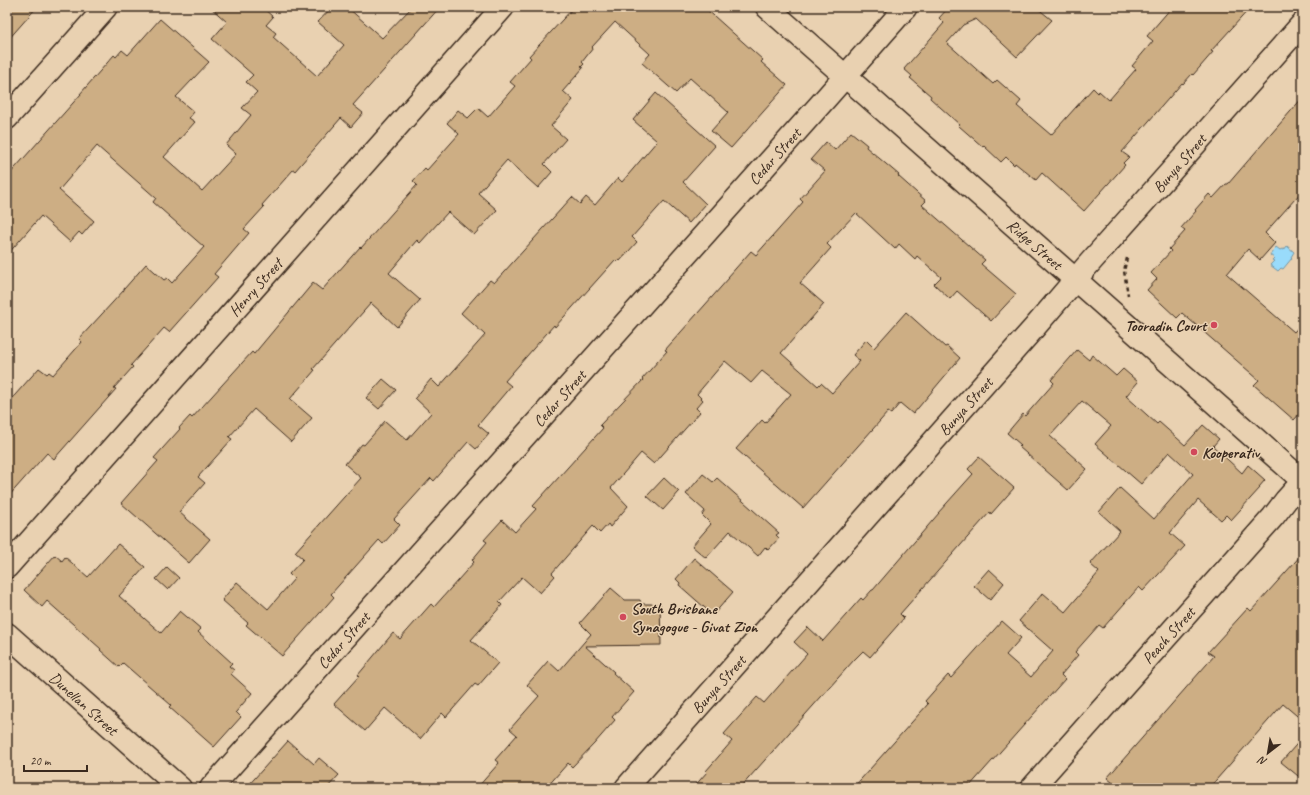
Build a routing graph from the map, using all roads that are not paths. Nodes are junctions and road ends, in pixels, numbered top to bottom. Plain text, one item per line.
1 (106, 7) edge
2 (503, 7) edge
3 (767, 7) edge
4 (906, 7) edge
5 (1303, 23) edge
6 (845, 76) junction
7 (7, 118) edge
8 (1076, 280) junction
9 (1303, 481) edge
10 (7, 567) edge
11 (7, 634) edge
12 (180, 788) edge
13 (211, 788) edge
14 (626, 788) edge
15 (1032, 788) edge

1 - 7 street
2 - 10 street, Henry Street
3 - 6 street, Ridge Street
4 - 6 street, Cedar Street
5 - 8 street, Bunya Street
6 - 8 street, Ridge Street
6 - 13 street, Cedar Street
8 - 9 street, Ridge Street
8 - 14 street, Bunya Street
9 - 15 street, Peach Street
11 - 12 street, Dunellan Street

